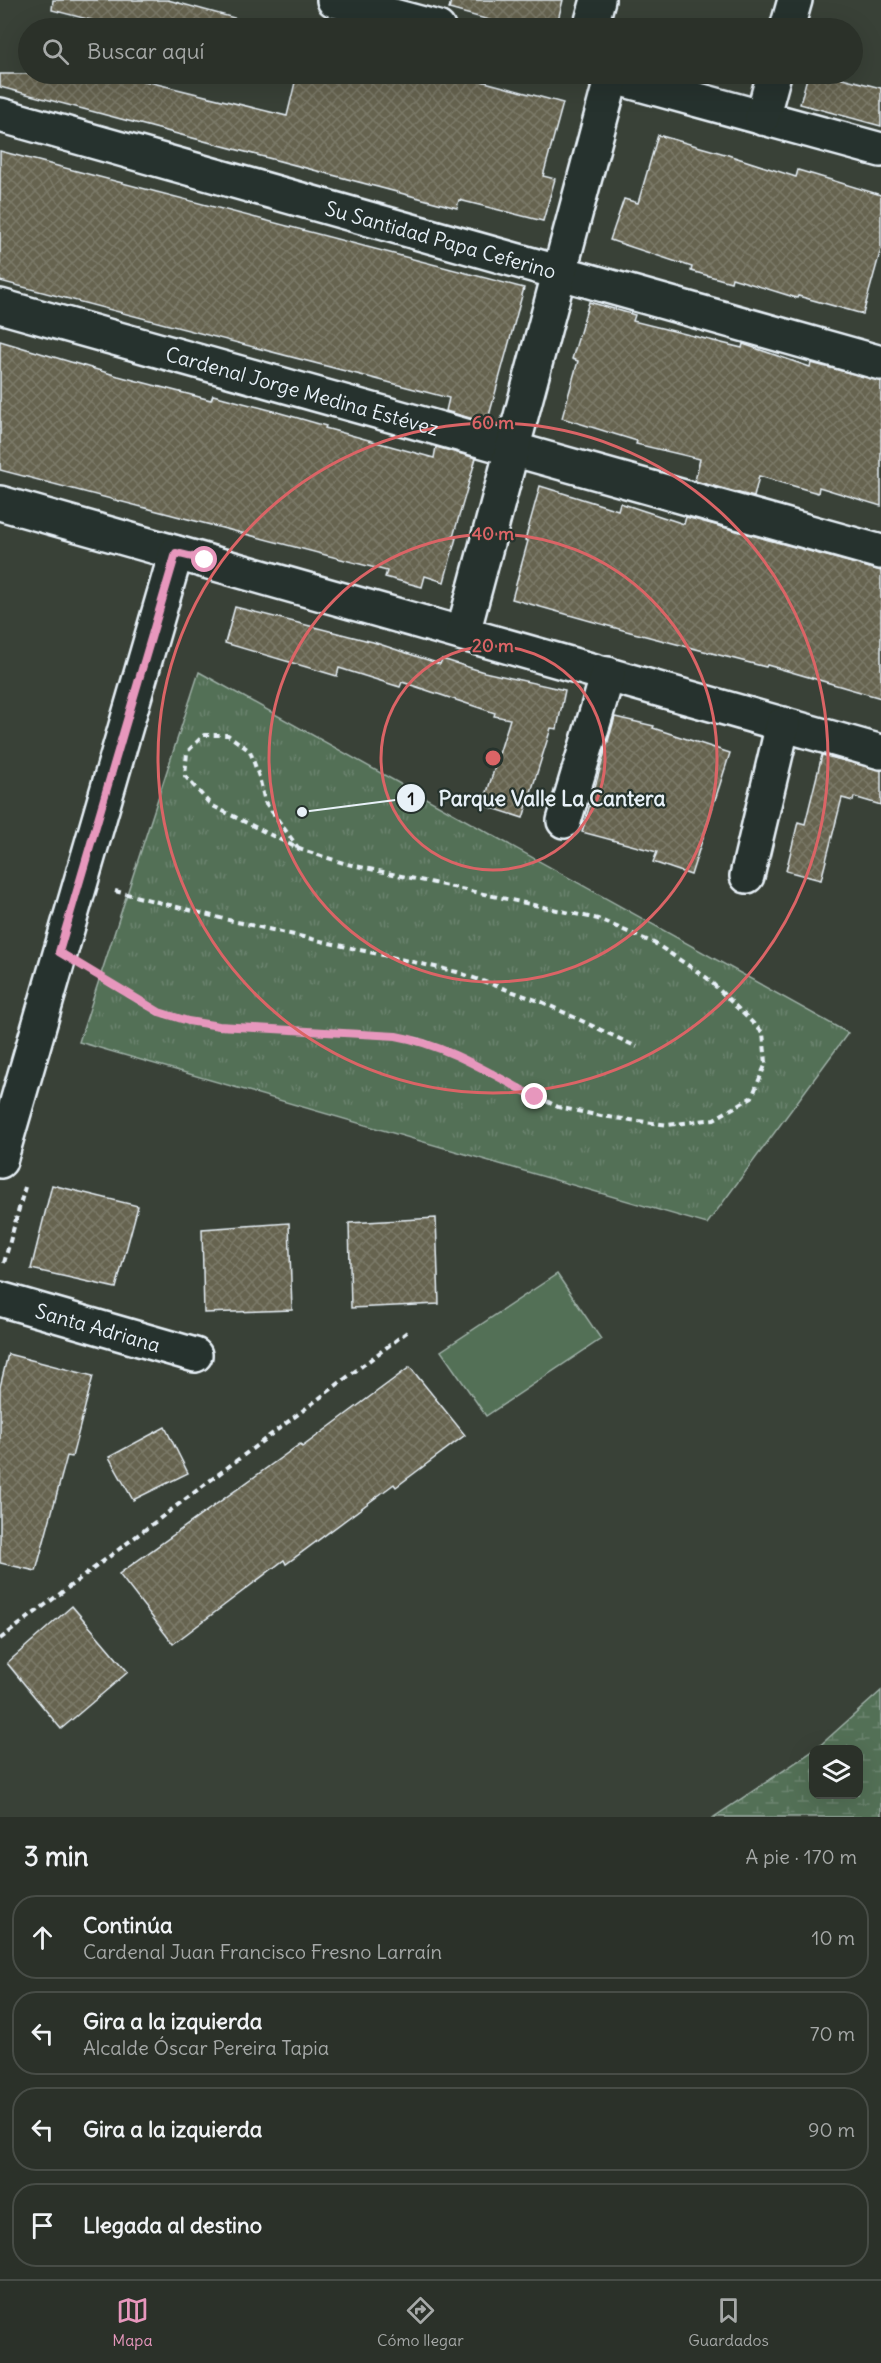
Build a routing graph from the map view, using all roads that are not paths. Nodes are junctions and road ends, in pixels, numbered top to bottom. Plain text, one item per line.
1 (334, 0) edge
2 (598, 0) edge
3 (795, 0) edge
4 (407, 10) edge
5 (421, 18) edge
6 (593, 18) edge
7 (790, 18) edge
8 (606, 84) edge
9 (640, 84) edge
10 (771, 84) edge
11 (0, 115) edge
12 (762, 118) junction
13 (881, 150) edge
14 (561, 273) junction
15 (0, 306) edge
16 (881, 363) edge
17 (512, 449) junction
18 (0, 503) edge
19 (881, 552) edge
20 (176, 553) junction
21 (463, 633) junction
22 (608, 674) junction
23 (783, 724) junction
24 (881, 752) edge
25 (564, 821) dead end
26 (747, 876) dead end
27 (0, 1161) edge
28 (0, 1299) edge
29 (195, 1355) dead end

1 - 4 street
2 - 6 street
3 - 7 street
4 - 5 street
8 - 14 street
9 - 12 street
10 - 12 street
11 - 14 street, Su Santidad Papa Ceferino
12 - 13 street
14 - 16 street, Su Santidad Papa Ceferino
14 - 17 street
15 - 17 street, Cardenal Jorge Medina Estévez
17 - 19 street, Cardenal Jorge Medina Estévez
17 - 21 street
18 - 20 street
20 - 21 street
20 - 27 street
21 - 22 street
22 - 23 street
22 - 25 street
23 - 24 street
23 - 26 street
28 - 29 street, Santa Adriana

